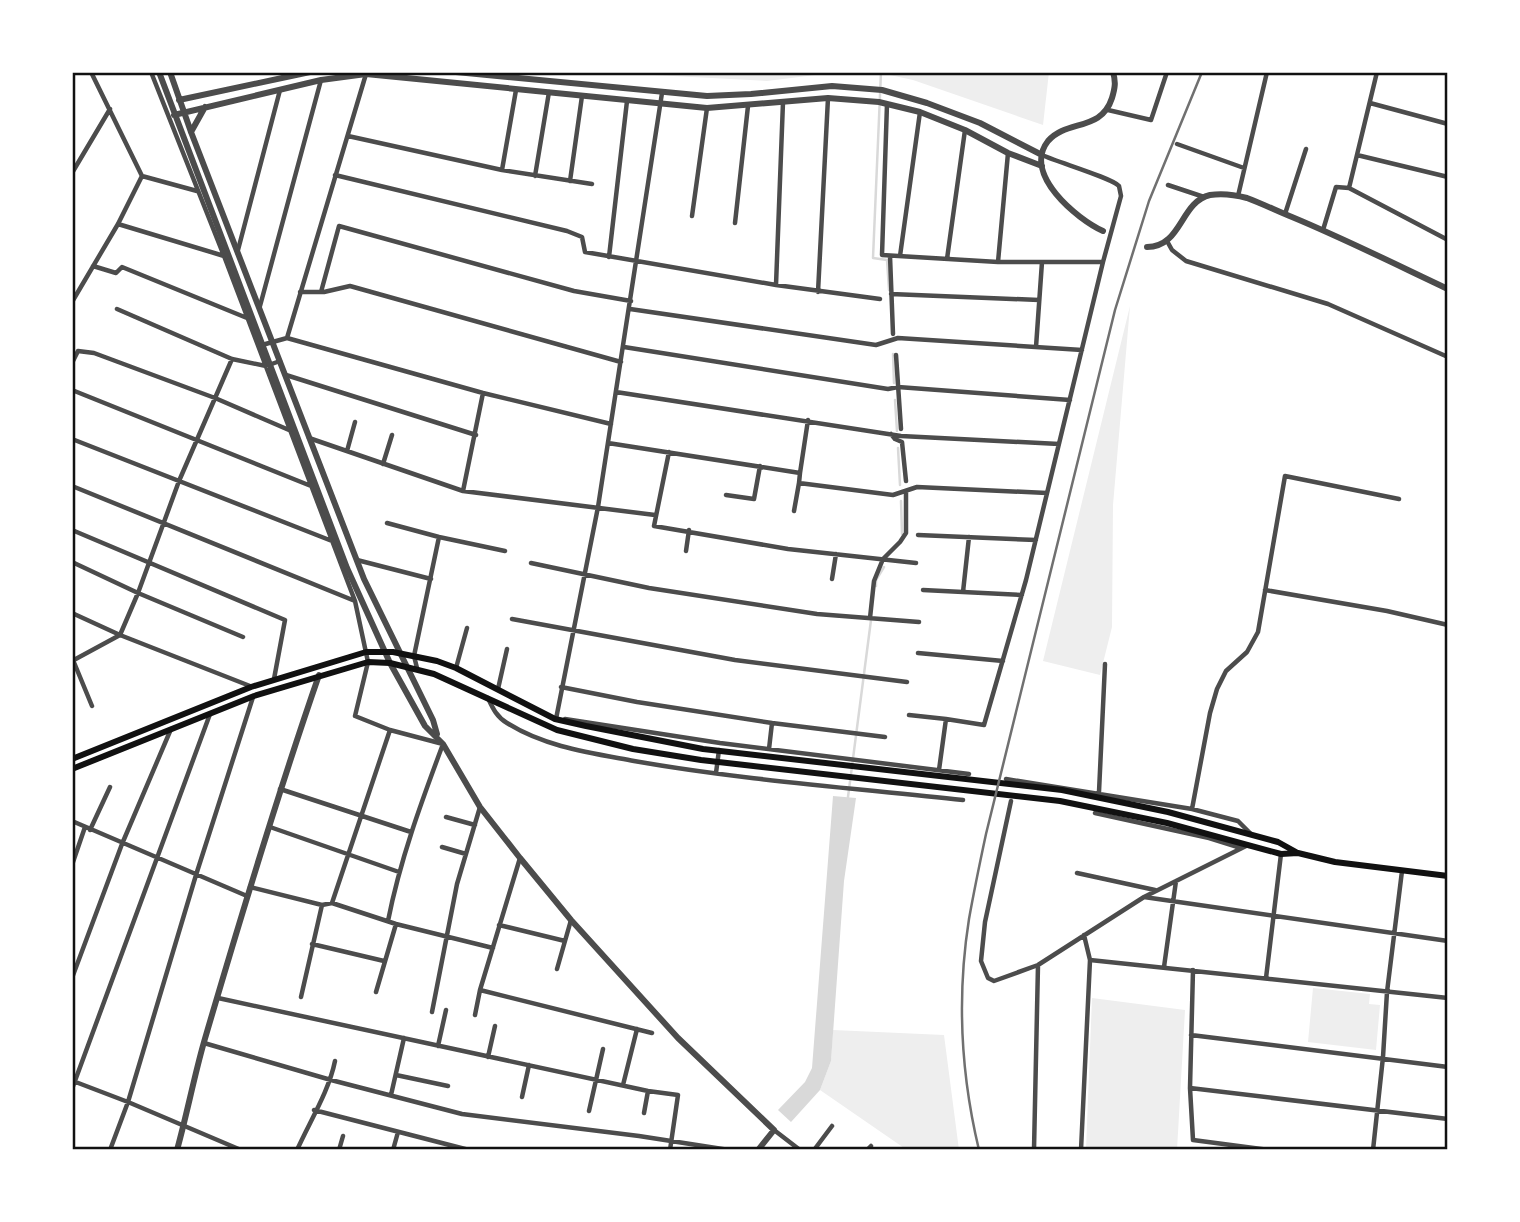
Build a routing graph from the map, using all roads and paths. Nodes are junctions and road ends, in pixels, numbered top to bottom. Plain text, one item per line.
1 (78, 72) edge
2 (91, 72) edge
3 (151, 72) edge
4 (159, 72) edge
5 (170, 72) edge
6 (310, 72) edge
7 (456, 72) edge
8 (1113, 72) edge
9 (1167, 72) edge
10 (1267, 72) edge
11 (1377, 72) edge
12 (72, 74) edge
13 (366, 74) junction
14 (321, 80) junction
15 (280, 90) junction
16 (516, 90) junction
17 (550, 92) junction
18 (662, 93) junction
19 (582, 96) junction
20 (828, 98) junction
21 (180, 99) junction
22 (627, 101) junction
23 (783, 102) junction
24 (883, 102) junction
25 (167, 103) junction
26 (1370, 103) junction
27 (660, 105) junction
28 (748, 106) junction
29 (205, 107) junction
30 (110, 108) junction
31 (707, 108) junction
32 (1108, 110) junction
33 (184, 112) junction
34 (920, 112) junction
35 (171, 116) junction
36 (1448, 124) edge
37 (965, 130) junction
38 (191, 132) junction
39 (348, 136) junction
40 (1177, 144) dead end
41 (1306, 149) dead end
42 (1008, 153) junction
43 (1042, 155) junction
44 (1357, 155) junction
45 (1042, 166) junction
46 (1244, 168) junction
47 (502, 170) junction
48 (72, 173) edge
49 (335, 175) junction
50 (1448, 175) edge
51 (142, 176) junction
52 (535, 176) junction
53 (570, 181) junction
54 (592, 184) dead end
55 (1168, 185) dead end
56 (1349, 188) junction
57 (197, 191) junction
58 (1238, 196) junction
59 (1204, 197) junction
60 (1285, 215) junction
61 (692, 216) dead end
62 (736, 223) dead end
63 (118, 224) junction
64 (1323, 230) junction
65 (1103, 231) dead end
66 (1448, 240) edge
67 (1167, 241) junction
68 (1147, 247) dead end
69 (237, 250) junction
70 (224, 256) junction
71 (891, 256) junction
72 (900, 256) junction
73 (609, 257) junction
74 (947, 259) junction
75 (636, 262) junction
76 (998, 262) junction
77 (1042, 262) junction
78 (1103, 262) junction
79 (93, 266) junction
80 (776, 285) junction
81 (1448, 287) edge
82 (300, 292) junction
83 (321, 292) junction
84 (818, 292) junction
85 (891, 294) junction
86 (880, 299) dead end
87 (631, 300) junction
88 (1039, 300) junction
89 (72, 302) edge
90 (260, 306) junction
91 (117, 309) dead end
92 (630, 309) junction
93 (247, 318) junction
94 (893, 334) dead end
95 (287, 338) junction
96 (273, 342) junction
97 (260, 346) junction
98 (624, 347) junction
99 (1035, 347) junction
100 (1082, 350) junction
101 (73, 355) edge
102 (896, 355) dead end
103 (1448, 357) edge
104 (232, 359) junction
105 (280, 361) junction
106 (621, 362) junction
107 (72, 363) edge
108 (267, 366) junction
109 (284, 375) junction
110 (898, 387) junction
111 (72, 390) edge
112 (616, 392) junction
113 (483, 393) junction
114 (215, 398) junction
115 (1070, 400) junction
116 (808, 421) junction
117 (355, 422) dead end
118 (611, 424) junction
119 (901, 429) dead end
120 (290, 430) junction
121 (891, 434) junction
122 (392, 435) dead end
123 (476, 435) junction
124 (308, 437) junction
125 (72, 439) edge
126 (197, 439) junction
127 (608, 443) junction
128 (1059, 444) junction
129 (347, 451) junction
130 (669, 452) junction
131 (383, 464) junction
132 (760, 466) junction
133 (800, 472) junction
134 (179, 481) junction
135 (906, 481) dead end
136 (799, 483) junction
137 (72, 486) edge
138 (311, 486) junction
139 (463, 491) junction
140 (906, 491) junction
141 (1046, 493) junction
142 (726, 495) dead end
143 (1399, 499) dead end
144 (598, 507) junction
145 (794, 511) dead end
146 (655, 514) junction
147 (387, 523) dead end
148 (164, 524) junction
149 (72, 530) edge
150 (689, 530) junction
151 (918, 535) dead end
152 (439, 537) junction
153 (969, 537) junction
154 (1036, 540) junction
155 (331, 541) junction
156 (505, 551) dead end
157 (686, 551) dead end
158 (836, 554) junction
159 (883, 559) junction
160 (356, 560) junction
161 (72, 562) edge
162 (531, 563) dead end
163 (916, 563) dead end
164 (148, 564) junction
165 (585, 574) junction
166 (431, 579) junction
167 (832, 579) dead end
168 (923, 590) dead end
169 (1265, 590) junction
170 (963, 592) junction
171 (138, 593) junction
172 (1022, 595) junction
173 (355, 601) junction
174 (72, 613) edge
175 (870, 618) junction
176 (512, 619) dead end
177 (919, 622) dead end
178 (1448, 625) edge
179 (467, 628) dead end
180 (573, 630) junction
181 (120, 635) junction
182 (243, 637) dead end
183 (507, 649) dead end
184 (385, 651) junction
185 (366, 652) junction
186 (399, 653) junction
187 (918, 653) dead end
188 (414, 656) junction
189 (73, 660) edge
190 (1003, 661) junction
191 (368, 662) junction
192 (390, 663) junction
193 (1105, 664) dead end
194 (405, 666) junction
195 (417, 668) junction
196 (456, 668) junction
197 (319, 675) junction
198 (274, 679) junction
199 (907, 682) dead end
200 (251, 687) junction
201 (561, 687) junction
202 (498, 689) junction
203 (254, 696) junction
204 (488, 697) junction
205 (92, 706) dead end
206 (211, 713) junction
207 (909, 715) dead end
208 (555, 719) junction
209 (946, 719) junction
210 (772, 723) junction
211 (171, 729) junction
212 (390, 730) junction
213 (437, 736) junction
214 (885, 737) dead end
215 (720, 743) junction
216 (443, 744) junction
217 (769, 750) junction
218 (72, 759) edge
219 (906, 767) junction
220 (72, 769) edge
221 (939, 770) junction
222 (716, 773) junction
223 (969, 774) dead end
224 (1006, 779) dead end
225 (110, 787) dead end
226 (280, 789) junction
227 (1099, 792) junction
228 (902, 793) junction
229 (963, 800) dead end
230 (1011, 801) dead end
231 (480, 807) junction
232 (1192, 809) junction
233 (1095, 813) dead end
234 (360, 814) junction
235 (446, 817) dead end
236 (72, 821) edge
237 (475, 825) junction
238 (270, 827) junction
239 (87, 828) junction
240 (411, 832) junction
241 (1253, 835) junction
242 (122, 844) junction
243 (1246, 847) junction
244 (442, 848) dead end
245 (1298, 853) junction
246 (466, 854) junction
247 (1281, 854) junction
248 (347, 855) junction
249 (158, 858) junction
250 (520, 858) junction
251 (72, 865) edge
252 (1402, 871) junction
253 (398, 872) junction
254 (1077, 873) dead end
255 (196, 875) junction
256 (1448, 876) edge
257 (1177, 880) junction
258 (250, 887) junction
259 (1156, 891) junction
260 (247, 896) junction
261 (1144, 897) junction
262 (1172, 901) junction
263 (332, 903) junction
264 (322, 905) junction
265 (1273, 916) junction
266 (571, 920) junction
267 (388, 921) junction
268 (396, 924) junction
269 (499, 925) junction
270 (1084, 935) junction
271 (1394, 935) junction
272 (446, 936) junction
273 (565, 941) junction
274 (1448, 941) edge
275 (312, 944) junction
276 (493, 948) junction
277 (1090, 960) junction
278 (384, 961) junction
279 (1038, 965) junction
280 (1164, 967) junction
281 (557, 969) dead end
282 (1192, 970) junction
283 (72, 978) edge
284 (1266, 978) junction
285 (480, 990) junction
286 (376, 992) dead end
287 (1387, 992) junction
288 (301, 997) dead end
289 (218, 998) junction
290 (1448, 998) edge
291 (446, 1010) dead end
292 (432, 1012) dead end
293 (475, 1016) dead end
294 (495, 1026) dead end
295 (638, 1029) junction
296 (652, 1033) dead end
297 (1191, 1035) junction
298 (404, 1038) junction
299 (204, 1043) junction
300 (438, 1046) junction
301 (603, 1049) dead end
302 (488, 1056) junction
303 (1383, 1057) junction
304 (335, 1061) dead end
305 (529, 1065) junction
306 (1448, 1067) edge
307 (396, 1075) junction
308 (331, 1080) junction
309 (596, 1080) junction
310 (73, 1082) edge
311 (622, 1085) junction
312 (448, 1086) dead end
313 (72, 1088) edge
314 (1190, 1088) junction
315 (648, 1091) junction
316 (391, 1096) junction
317 (522, 1097) dead end
318 (128, 1102) junction
319 (314, 1110) junction
320 (589, 1111) dead end
321 (1377, 1111) junction
322 (644, 1112) dead end
323 (1448, 1119) edge
324 (184, 1126) junction
325 (832, 1126) dead end
326 (774, 1130) junction
327 (398, 1132) junction
328 (343, 1136) dead end
329 (671, 1142) junction
330 (797, 1148) edge
331 (1230, 1148) edge
332 (110, 1150) edge
333 (177, 1150) edge
334 (241, 1150) edge
335 (297, 1150) edge
336 (339, 1150) edge
337 (393, 1150) edge
338 (469, 1150) edge
339 (670, 1150) edge
340 (729, 1150) edge
341 (758, 1150) edge
342 (814, 1150) edge
343 (1034, 1150) edge
344 (1081, 1150) edge
345 (1269, 1150) edge
346 (1373, 1150) edge

1 - 12 street
2 - 30 street
3 - 25 street
4 - 25 street
5 - 21 street
6 - 21 street
7 - 18 street
8 - 32 street
9 - 32 street
10 - 46 street
11 - 26 street
13 - 14 street
13 - 16 street
13 - 39 street
14 - 15 street
14 - 90 street
15 - 29 street
15 - 69 street
16 - 17 street
16 - 47 street
17 - 19 street
17 - 52 street
18 - 27 street
18 - 43 street
19 - 22 street
19 - 53 street
20 - 23 street
20 - 24 street
20 - 84 street
21 - 25 street
21 - 33 street
22 - 27 street
22 - 73 street
23 - 28 street
23 - 80 street
24 - 34 street
24 - 71 street
25 - 35 street
26 - 36 street
26 - 44 street
27 - 31 street
27 - 75 street
28 - 31 street
28 - 62 street
29 - 33 street
29 - 38 street
30 - 48 street
30 - 51 street
31 - 61 street
32 - 43 street
33 - 35 street
33 - 38 street
34 - 37 street
34 - 72 street
35 - 57 street
35 - 97 street
37 - 42 street
37 - 74 street
38 - 69 street
39 - 47 street
39 - 49 street
40 - 46 street
41 - 60 street
42 - 45 street
42 - 76 street
43 - 45 street
43 - 78 street
44 - 50 street
44 - 56 street
45 - 65 street
46 - 58 street
47 - 52 street
49 - 73 street
49 - 82 street
51 - 57 street
51 - 63 street
52 - 53 street
53 - 54 street
55 - 59 street
56 - 64 street
56 - 66 street
57 - 70 street
58 - 59 street
58 - 60 street
59 - 67 street
60 - 64 street
63 - 70 street
63 - 79 street
64 - 81 street
67 - 68 street
67 - 103 street
69 - 90 street
70 - 93 street
71 - 72 street
71 - 85 street
72 - 74 street
73 - 75 street
74 - 76 street
75 - 80 street
75 - 87 street
76 - 77 street
77 - 78 street
77 - 88 street
78 - 100 street
79 - 89 street
79 - 93 street
80 - 84 street
82 - 83 street
82 - 95 street
83 - 87 street
83 - 106 street
84 - 86 street
85 - 88 street
85 - 94 street
87 - 92 street
88 - 99 street
90 - 96 street
91 - 104 street
92 - 98 street
92 - 99 street
93 - 97 street
95 - 96 street
95 - 113 street
96 - 97 street
96 - 105 street
97 - 108 street
98 - 106 street
98 - 110 street
99 - 100 street
100 - 115 street
101 - 107 street
101 - 114 street
102 - 110 street
104 - 108 street
104 - 114 street
105 - 108 street
105 - 109 street
106 - 112 street
108 - 120 street
108 - 184 street
109 - 123 street
109 - 124 street
110 - 115 street
110 - 119 street
111 - 126 street
112 - 116 street
112 - 118 street
113 - 118 street
113 - 123 street
114 - 120 street
114 - 126 street
115 - 128 street
116 - 121 street
116 - 133 street
117 - 129 street
118 - 127 street
120 - 138 street
121 - 128 street
121 - 135 street
122 - 131 street
123 - 139 street
124 - 129 street
124 - 160 street
125 - 134 street
126 - 134 street
126 - 138 street
127 - 130 street
127 - 144 street
128 - 141 street
129 - 131 street
130 - 132 street
130 - 146 street
131 - 139 street
132 - 133 street
132 - 142 street
133 - 136 street
134 - 148 street
134 - 155 street
136 - 140 street
136 - 145 street
137 - 148 street
138 - 155 street
139 - 144 street
140 - 141 street
140 - 159 street
141 - 154 street
143 - 169 street
144 - 146 street
144 - 165 street
146 - 150 street
147 - 152 street
148 - 164 street
148 - 173 street
149 - 164 street
150 - 157 street
150 - 158 street
151 - 153 street
152 - 156 street
152 - 166 street
153 - 154 street
153 - 170 street
154 - 172 street
155 - 173 street
158 - 159 street
158 - 167 street
159 - 163 street
159 - 175 street
160 - 166 street
160 - 186 street
161 - 171 street
162 - 165 street
164 - 171 street
164 - 198 street
165 - 175 street
165 - 180 street
166 - 188 street
168 - 170 street
169 - 178 street
169 - 232 street
170 - 172 street
171 - 181 street
171 - 182 street
172 - 190 street
173 - 185 street
174 - 181 street
175 - 177 street
176 - 180 street
179 - 196 street
180 - 199 street
180 - 201 street
181 - 189 street
181 - 200 street
183 - 202 street
184 - 185 main road
184 - 186 main road
184 - 192 street
185 - 191 street
185 - 198 main road
186 - 188 main road
186 - 194 street
187 - 190 street
188 - 195 street
188 - 196 main road
189 - 205 street
190 - 209 street
191 - 192 main road
191 - 197 main road
191 - 212 street
192 - 194 main road
192 - 213 street
193 - 227 street
194 - 195 main road
194 - 213 street
195 - 204 main road
196 - 202 main road
197 - 203 main road
197 - 226 street
198 - 200 main road
200 - 218 main road
201 - 208 street
201 - 210 street
202 - 208 main road
203 - 206 main road
203 - 255 street
204 - 222 street
204 - 243 main road
206 - 211 main road
206 - 249 street
207 - 209 street
208 - 215 street
208 - 241 main road
209 - 221 street
210 - 214 street
210 - 217 street
211 - 220 main road
211 - 242 street
212 - 216 street
212 - 234 street
213 - 216 street
215 - 217 street
215 - 222 street
216 - 231 street
216 - 240 street
217 - 219 street
219 - 221 street
219 - 228 street
221 - 223 street
222 - 228 street
224 - 227 street
225 - 239 street
226 - 234 street
226 - 238 street
227 - 232 street
228 - 229 street
230 - 279 street
231 - 237 street
231 - 250 street
232 - 241 street
233 - 243 street
234 - 240 street
234 - 248 street
235 - 237 street
236 - 239 street
237 - 246 street
238 - 248 street
238 - 258 street
239 - 242 street
239 - 251 street
240 - 253 street
241 - 245 main road
242 - 249 street
242 - 283 street
243 - 247 main road
243 - 257 street
244 - 246 street
245 - 247 main road
245 - 252 main road
246 - 272 street
247 - 265 street
248 - 253 street
248 - 263 street
249 - 255 street
249 - 310 street
250 - 266 street
250 - 269 street
252 - 256 main road
252 - 271 street
253 - 267 street
254 - 259 street
255 - 260 street
255 - 318 street
257 - 259 street
257 - 262 street
258 - 260 street
258 - 264 street
259 - 261 street
260 - 289 street
261 - 262 street
261 - 270 street
262 - 265 street
262 - 280 street
263 - 264 street
263 - 267 street
264 - 275 street
265 - 271 street
265 - 284 street
266 - 273 street
266 - 326 street
267 - 268 street
268 - 272 street
268 - 278 street
269 - 273 street
269 - 276 street
270 - 277 street
270 - 279 street
271 - 274 street
271 - 287 street
272 - 276 street
272 - 292 street
273 - 281 street
275 - 278 street
275 - 288 street
276 - 285 street
277 - 280 street
277 - 344 street
278 - 286 street
279 - 343 street
280 - 282 street
282 - 284 street
282 - 297 street
284 - 287 street
285 - 293 street
285 - 295 street
287 - 290 street
287 - 303 street
289 - 298 street
289 - 299 street
291 - 300 street
294 - 302 street
295 - 296 street
295 - 311 street
297 - 303 street
297 - 314 street
298 - 300 street
298 - 307 street
299 - 308 street
299 - 324 street
300 - 302 street
301 - 309 street
302 - 305 street
303 - 306 street
303 - 321 street
304 - 308 street
305 - 309 street
305 - 317 street
307 - 312 street
307 - 316 street
308 - 316 street
308 - 319 street
309 - 311 street
309 - 320 street
310 - 313 street
310 - 318 street
311 - 315 street
314 - 321 street
314 - 331 street
315 - 322 street
315 - 329 street
316 - 329 street
318 - 324 street
318 - 332 street
319 - 327 street
319 - 335 street
321 - 323 street
321 - 346 street
324 - 333 street
324 - 334 street
325 - 342 street
326 - 330 street
326 - 341 street
327 - 337 street
327 - 338 street
328 - 336 street
329 - 339 street
329 - 340 street
331 - 345 street

